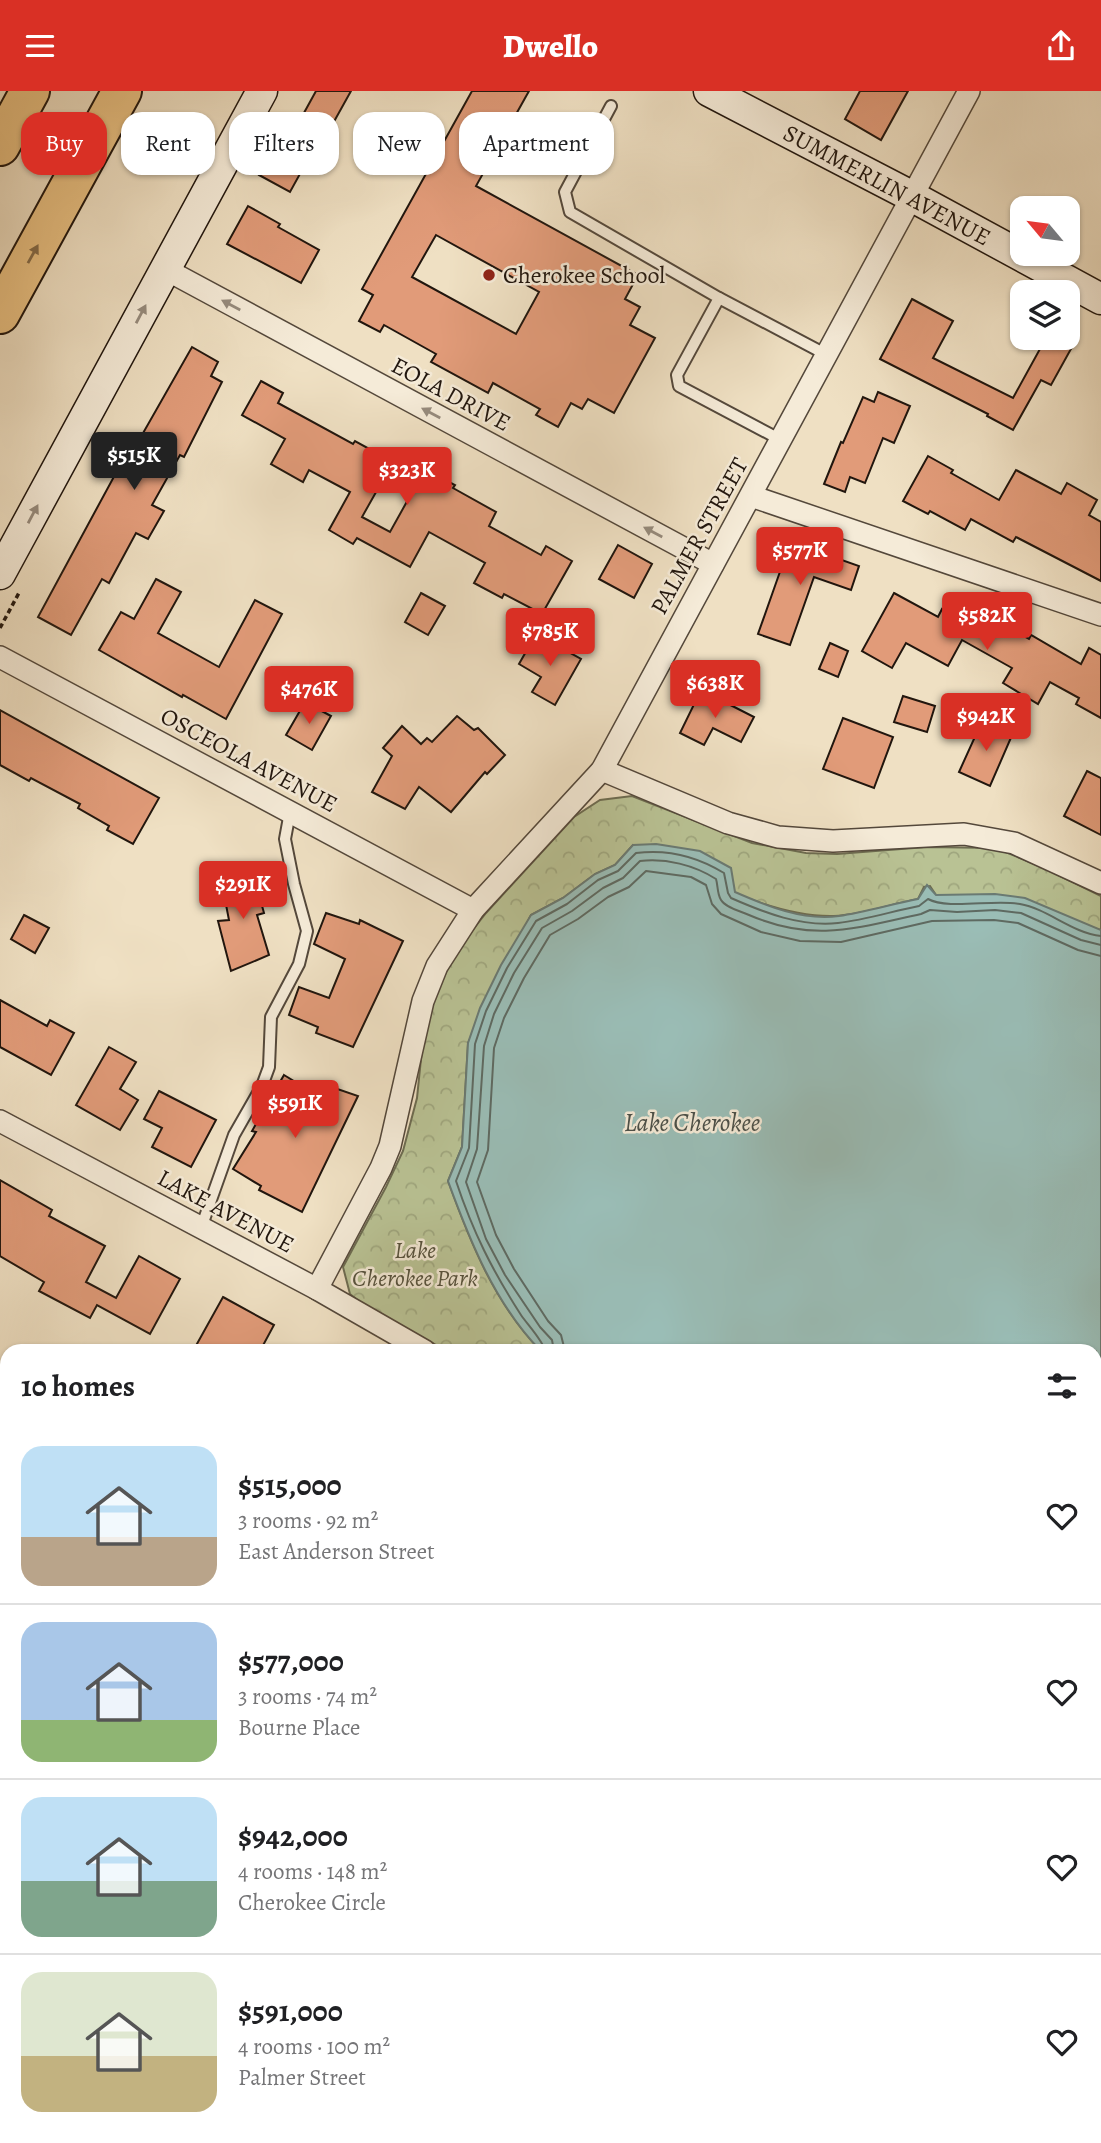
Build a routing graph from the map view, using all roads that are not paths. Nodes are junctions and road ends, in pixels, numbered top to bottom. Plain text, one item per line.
1 (30, 91) edge
2 (122, 91) edge
3 (262, 91) edge
4 (709, 91) edge
5 (969, 91) edge
6 (611, 106) dead end
7 (0, 146) edge
8 (913, 197) junction
9 (165, 269) junction
10 (719, 298) junction
11 (1101, 299) edge
12 (0, 314) edge
13 (827, 355) junction
14 (781, 440) junction
15 (751, 496) junction
16 (713, 564) junction
17 (0, 574) edge
18 (1101, 615) edge
19 (0, 657) edge
20 (602, 770) junction
21 (290, 812) junction
22 (1101, 883) edge
23 (473, 909) junction
24 (0, 1121) edge
25 (201, 1228) junction
26 (317, 1289) junction
27 (413, 1344) edge

1 - 7 highway
12 -> 2 highway
3 - 9 main road
4 - 8 main road, SUMMERLIN AVENUE
5 - 8 street, PALMER STREET
6 - 10 lane
8 - 11 main road, SUMMERLIN AVENUE
8 - 13 street, PALMER STREET
16 -> 9 street, EOLA DRIVE
17 -> 9 main road
10 - 13 lane
10 - 14 lane
13 - 14 street, PALMER STREET
14 - 15 street, PALMER STREET
15 - 16 street, PALMER STREET
15 - 18 street
16 - 20 street, PALMER STREET
19 - 21 street, OSCEOLA AVENUE
20 - 22 street
20 - 23 street, PALMER STREET
21 - 23 street, OSCEOLA AVENUE
21 - 25 lane
23 - 26 street, PALMER STREET
24 - 25 street, LAKE AVENUE
25 - 26 street, LAKE AVENUE
26 - 27 street, LAKE AVENUE

